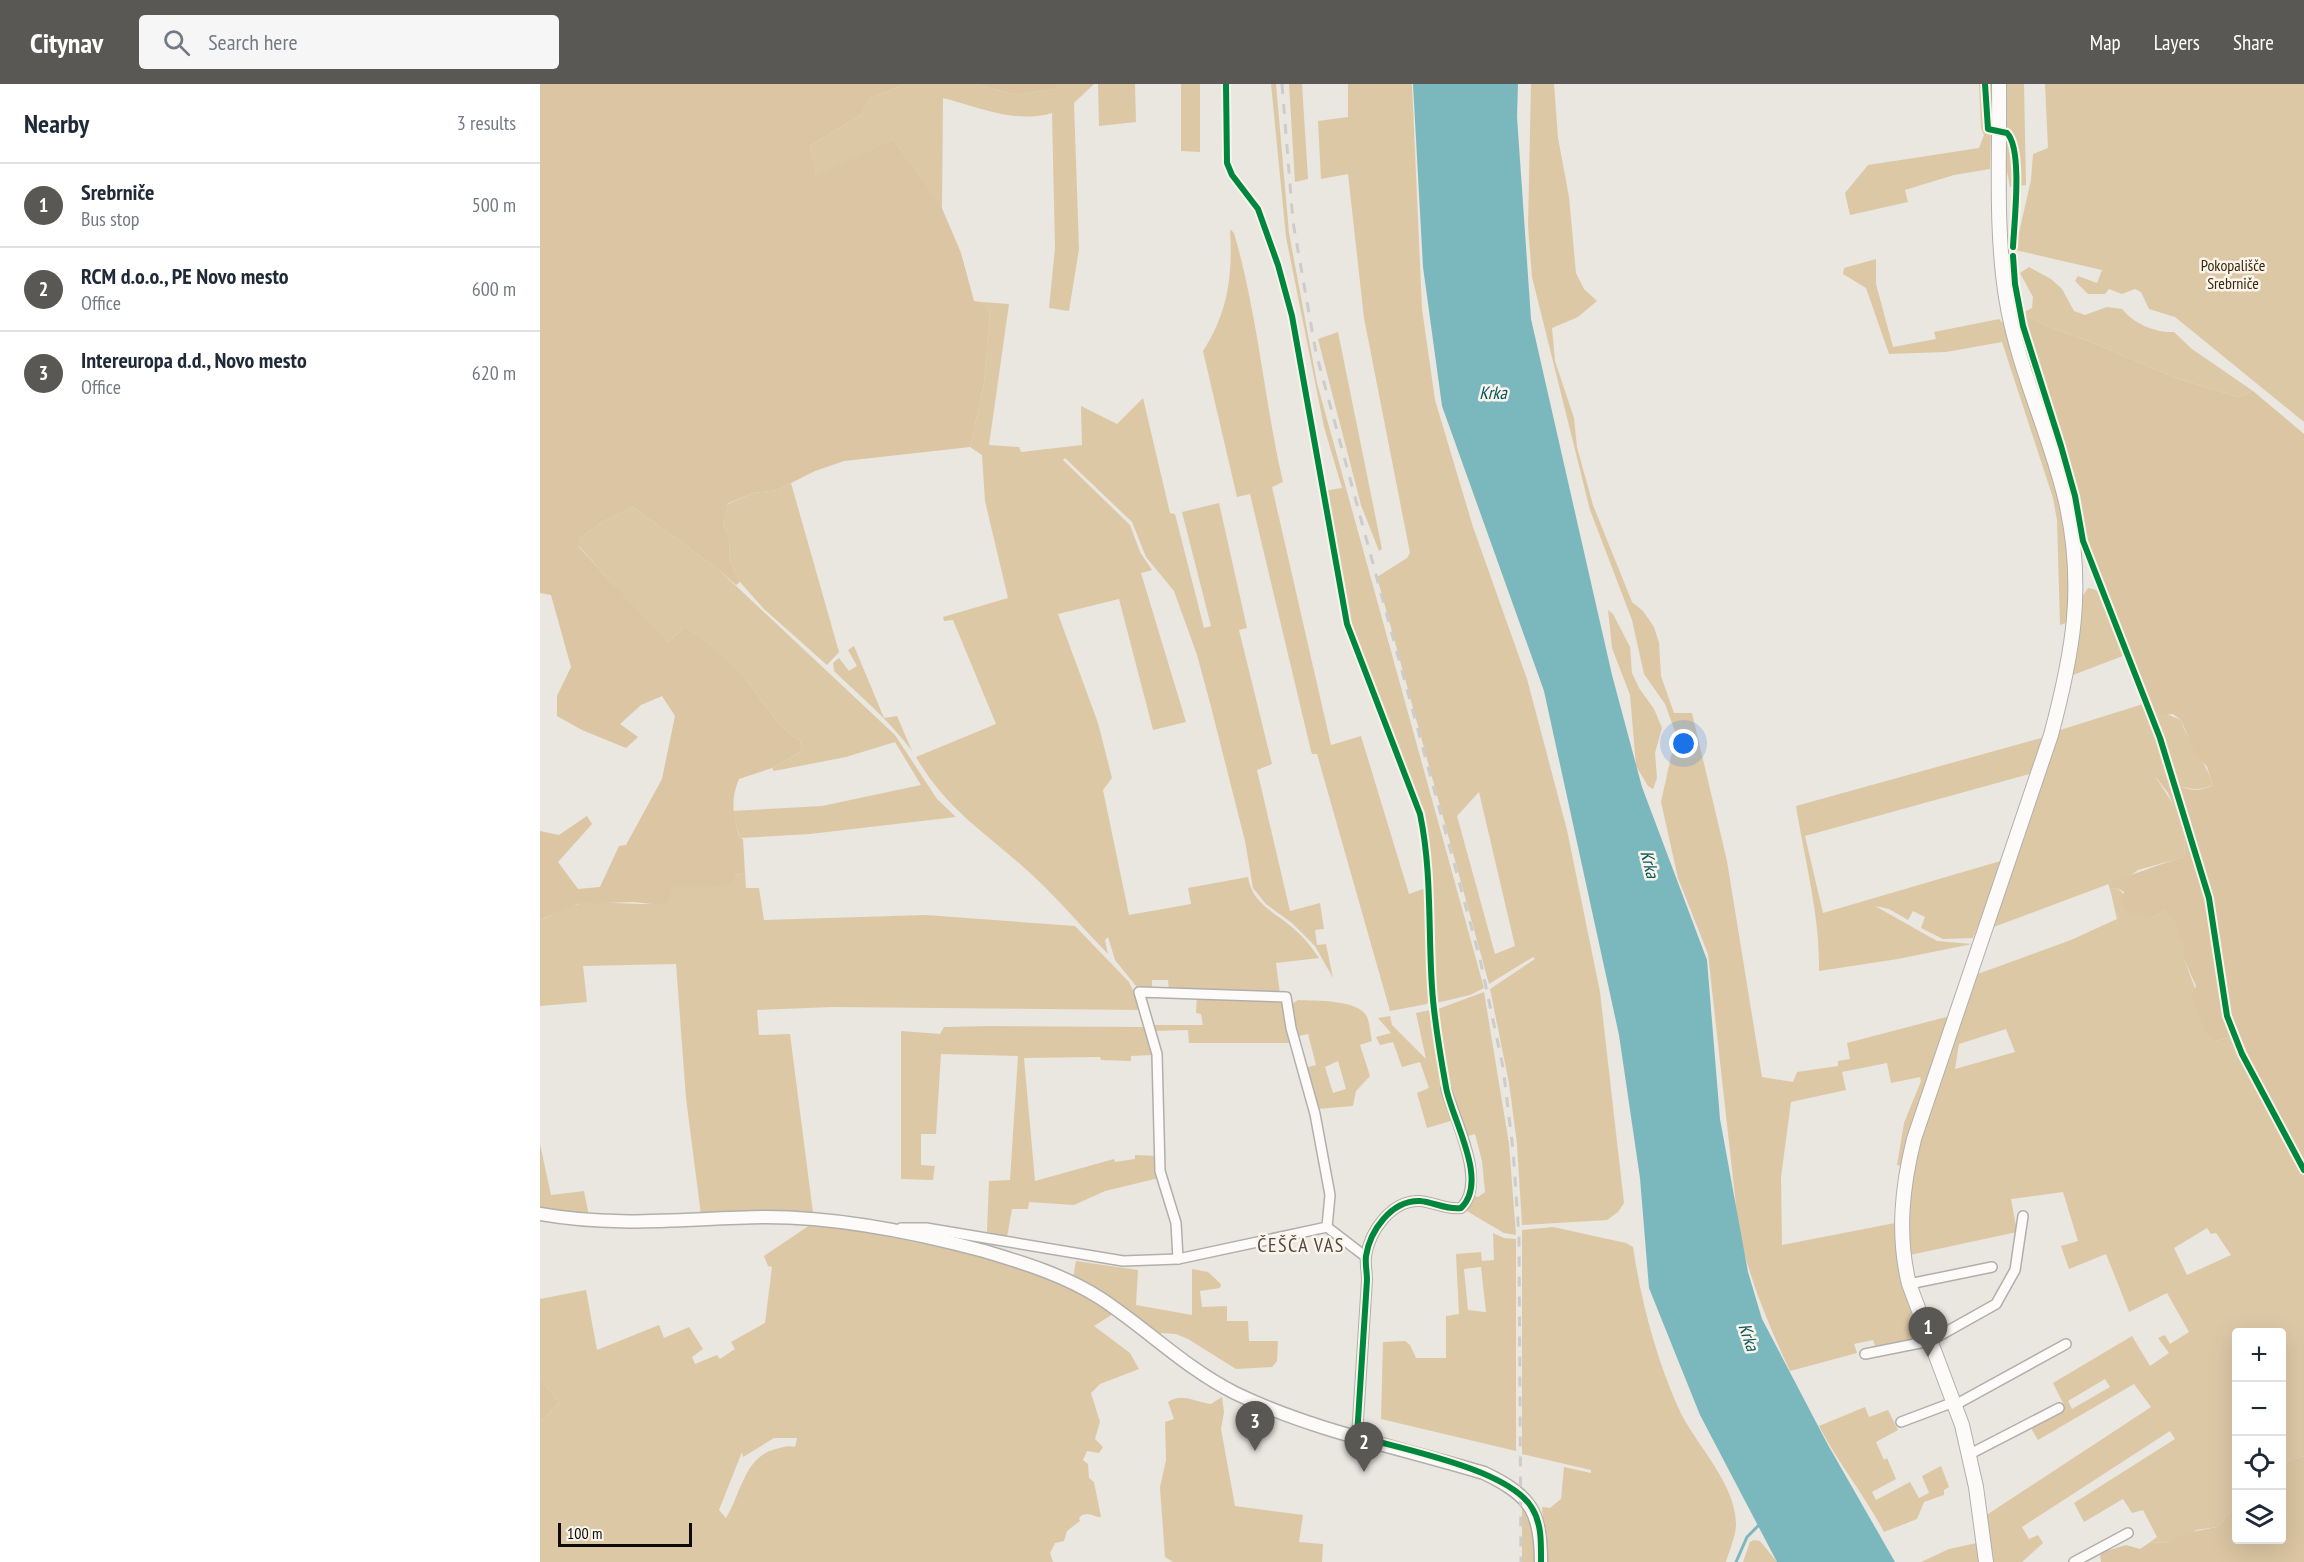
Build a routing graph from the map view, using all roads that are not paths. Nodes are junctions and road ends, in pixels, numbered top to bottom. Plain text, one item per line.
1 (1999, 84) edge
2 (1446, 1089) dead end
3 (540, 1214) edge
4 (2023, 1216) dead end
5 (1327, 1227) junction
6 (881, 1228) junction
7 (1366, 1257) junction
8 (1178, 1259) junction
9 (1992, 1267) dead end
10 (1909, 1284) junction
11 (1930, 1341) junction
12 (2066, 1344) dead end
13 (1865, 1354) dead end
14 (1954, 1403) junction
15 (2059, 1407) dead end
16 (1901, 1422) dead end
17 (1357, 1436) junction
18 (1970, 1454) junction
19 (2128, 1533) dead end
20 (1541, 1562) edge
21 (1986, 1562) edge
22 (2074, 1562) edge

1 - 10 main road
2 - 7 street
3 - 6 street
4 - 11 street
5 - 7 street
5 - 8 street
5 - 8 street
6 - 8 street
6 - 17 street
7 - 17 street
9 - 10 street
10 - 11 main road
11 - 13 street
11 - 14 main road
12 - 14 street
14 - 16 street
14 - 18 main road
15 - 18 street
17 - 20 street
18 - 21 main road
19 - 22 street

